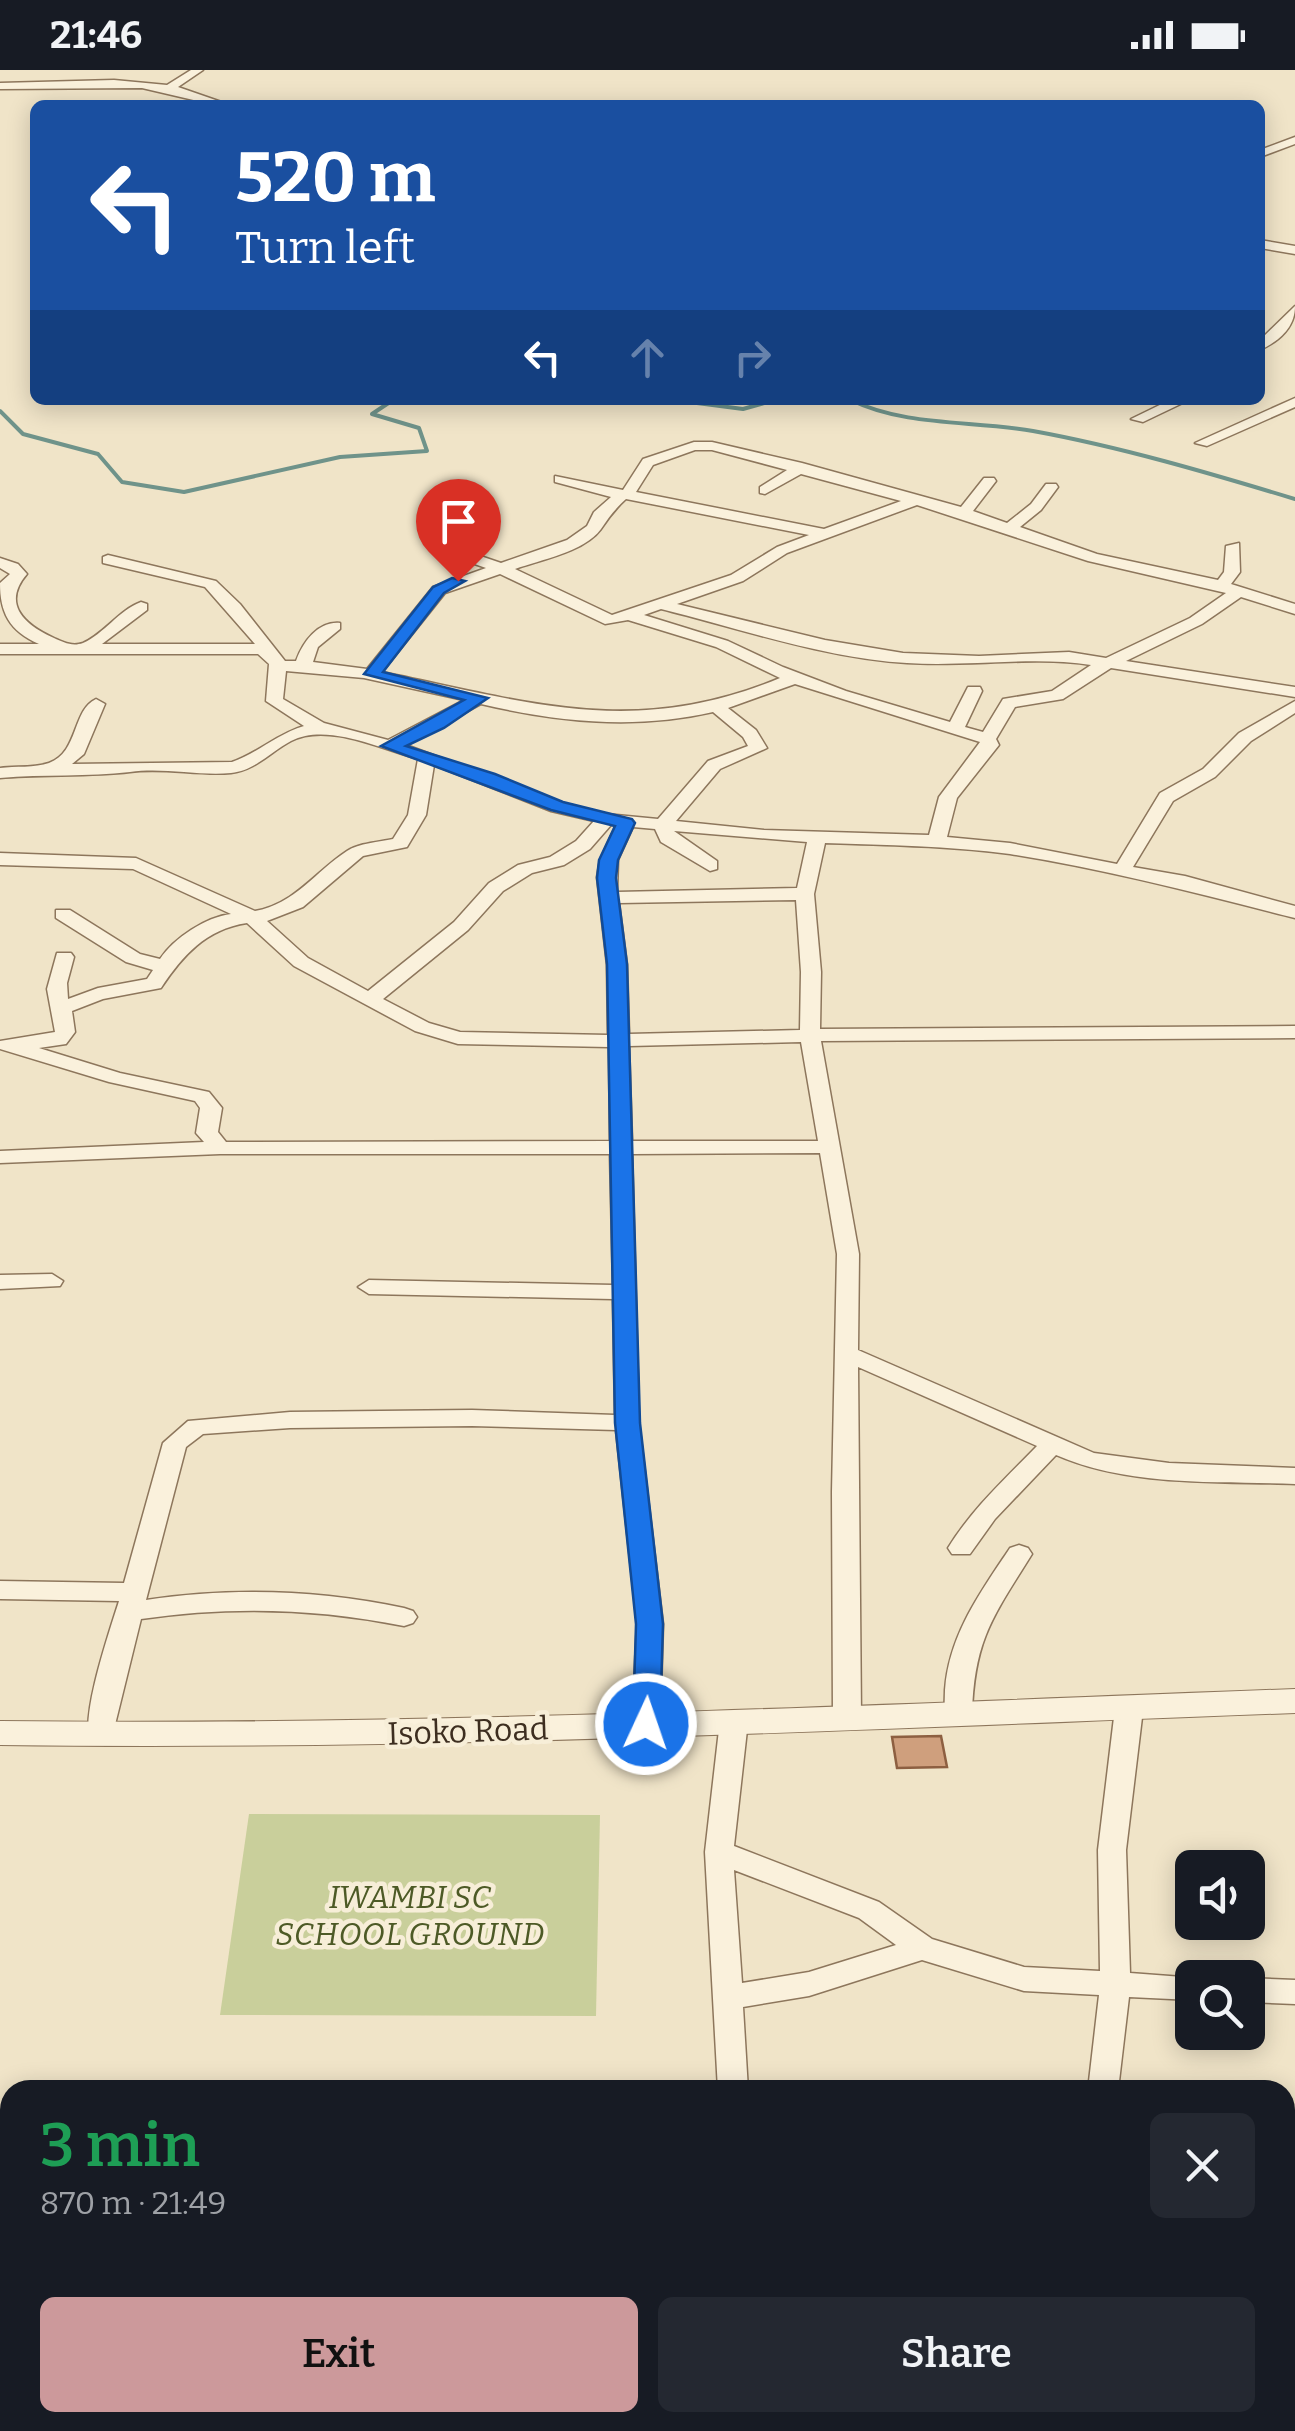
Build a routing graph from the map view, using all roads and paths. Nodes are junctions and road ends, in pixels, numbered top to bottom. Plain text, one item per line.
1 (198, 70) edge
2 (0, 86) edge
3 (172, 86) junction
4 (212, 100) edge
5 (1265, 137) edge
6 (1295, 140) edge
7 (1265, 152) edge
8 (1265, 245) edge
9 (1295, 250) edge
10 (1295, 310) edge
11 (1291, 324) edge
12 (1265, 339) edge
13 (1265, 340) edge
14 (1295, 342) edge
15 (1295, 402) edge
16 (1170, 405) edge
17 (1138, 419) dead end
18 (1202, 444) dead end
19 (802, 467) junction
20 (560, 479) dead end
21 (990, 480) dead end
22 (1051, 486) dead end
23 (766, 490) dead end
24 (625, 494) junction
25 (917, 500) junction
26 (964, 513) junction
27 (1010, 528) junction
28 (822, 533) junction
29 (1234, 546) dead end
30 (440, 547) dead end
31 (108, 560) dead end
32 (0, 563) edge
33 (499, 567) junction
34 (6, 587) edge
35 (1230, 589) junction
36 (663, 604) junction
37 (141, 607) dead end
38 (1295, 609) edge
39 (631, 616) junction
40 (334, 626) dead end
41 (0, 649) edge
42 (76, 649) junction
43 (276, 659) junction
44 (1109, 662) junction
45 (303, 666) junction
46 (372, 674) junction
47 (796, 677) junction
48 (974, 691) dead end
49 (1295, 692) edge
50 (479, 698) junction
51 (96, 704) dead end
52 (1295, 706) edge
53 (718, 708) junction
54 (318, 727) junction
55 (956, 728) junction
56 (988, 739) junction
57 (390, 746) junction
58 (427, 756) junction
59 (52, 768) junction
60 (0, 773) edge
61 (616, 821) junction
62 (662, 825) junction
63 (816, 838) junction
64 (936, 840) junction
65 (0, 860) edge
66 (710, 865) dead end
67 (1122, 870) junction
68 (805, 894) junction
69 (608, 898) junction
70 (1295, 912) edge
71 (63, 914) dead end
72 (249, 915) junction
73 (64, 957) dead end
74 (164, 967) junction
75 (370, 999) junction
76 (62, 1008) junction
77 (1295, 1032) edge
78 (810, 1036) junction
79 (618, 1040) junction
80 (4, 1045) edge
81 (220, 1148) junction
82 (621, 1148) junction
83 (829, 1148) junction
84 (0, 1157) edge
85 (52, 1281) dead end
86 (0, 1282) edge
87 (369, 1287) dead end
88 (625, 1292) junction
89 (848, 1354) junction
90 (628, 1423) junction
91 (1052, 1446) junction
92 (1295, 1476) edge
93 (960, 1548) dead end
94 (1020, 1554) dead end
95 (0, 1590) edge
96 (131, 1602) junction
97 (404, 1617) dead end
98 (1295, 1701) edge
99 (1130, 1709) junction
100 (958, 1714) junction
101 (847, 1717) junction
102 (734, 1721) junction
103 (646, 1724) junction
104 (0, 1733) edge
105 (101, 1734) junction
106 (719, 1852) junction
107 (922, 1948) junction
108 (1116, 1984) junction
109 (1175, 1987) edge
110 (1265, 1991) edge
111 (1295, 1992) edge
112 (729, 1996) junction
113 (733, 2080) edge
114 (1103, 2080) edge

1 - 3 street
2 - 3 street
3 - 4 street
5 - 6 street
6 - 7 street
8 - 9 street
10 - 11 street
11 - 12 street
13 - 14 street
15 - 18 street
16 - 17 street
19 - 23 street
19 - 24 street
19 - 25 street
20 - 24 street
21 - 26 street
22 - 27 street
24 - 28 street
24 - 33 street
25 - 26 street
25 - 28 street
26 - 27 street
27 - 35 street
28 - 36 street
29 - 35 street
30 - 33 street
31 - 43 street
32 - 34 street
33 - 39 street
33 - 46 street
34 - 42 street
35 - 38 street
35 - 44 street
36 - 39 street
36 - 44 street
37 - 42 street
39 - 47 street
40 - 45 street
41 - 42 street
42 - 43 street
43 - 45 street
43 - 54 street
44 - 49 street
44 - 56 street
45 - 46 street
46 - 50 street
47 - 53 street
47 - 55 street
48 - 55 street
50 - 53 street
50 - 57 street
51 - 59 street
52 - 67 street
53 - 62 street
54 - 57 street
54 - 59 street
55 - 56 street
56 - 64 street
57 - 58 street
58 - 61 street
58 - 72 street
59 - 60 street
61 - 62 street
61 - 69 street
61 - 75 street
62 - 63 street
62 - 66 street
63 - 64 street
63 - 68 street
64 - 67 street
65 - 72 street
67 - 70 street
68 - 69 street
68 - 78 street
69 - 79 street
71 - 74 street
72 - 74 street
72 - 75 street
73 - 76 street
74 - 76 street
75 - 79 street
76 - 80 street
77 - 78 street
78 - 79 street
78 - 83 street
79 - 82 street
80 - 81 street
81 - 82 street
81 - 84 street
82 - 83 street
82 - 88 street
83 - 89 street
85 - 86 street
87 - 88 street
88 - 90 street
89 - 91 street
89 - 101 street
90 - 96 street
90 - 103 street
91 - 92 street
91 - 93 street
94 - 100 street
95 - 96 street
96 - 97 street
96 - 105 street
98 - 99 street, Isoko Road
99 - 100 street, Isoko Road
99 - 108 street
100 - 101 street, Isoko Road
101 - 102 street, Isoko Road
102 - 103 street, Isoko Road
102 - 106 street
103 - 105 street, Isoko Road
104 - 105 street, Isoko Road
106 - 107 street
106 - 112 street
107 - 108 street
107 - 112 street
108 - 109 street
108 - 114 street
110 - 111 street
112 - 113 street

